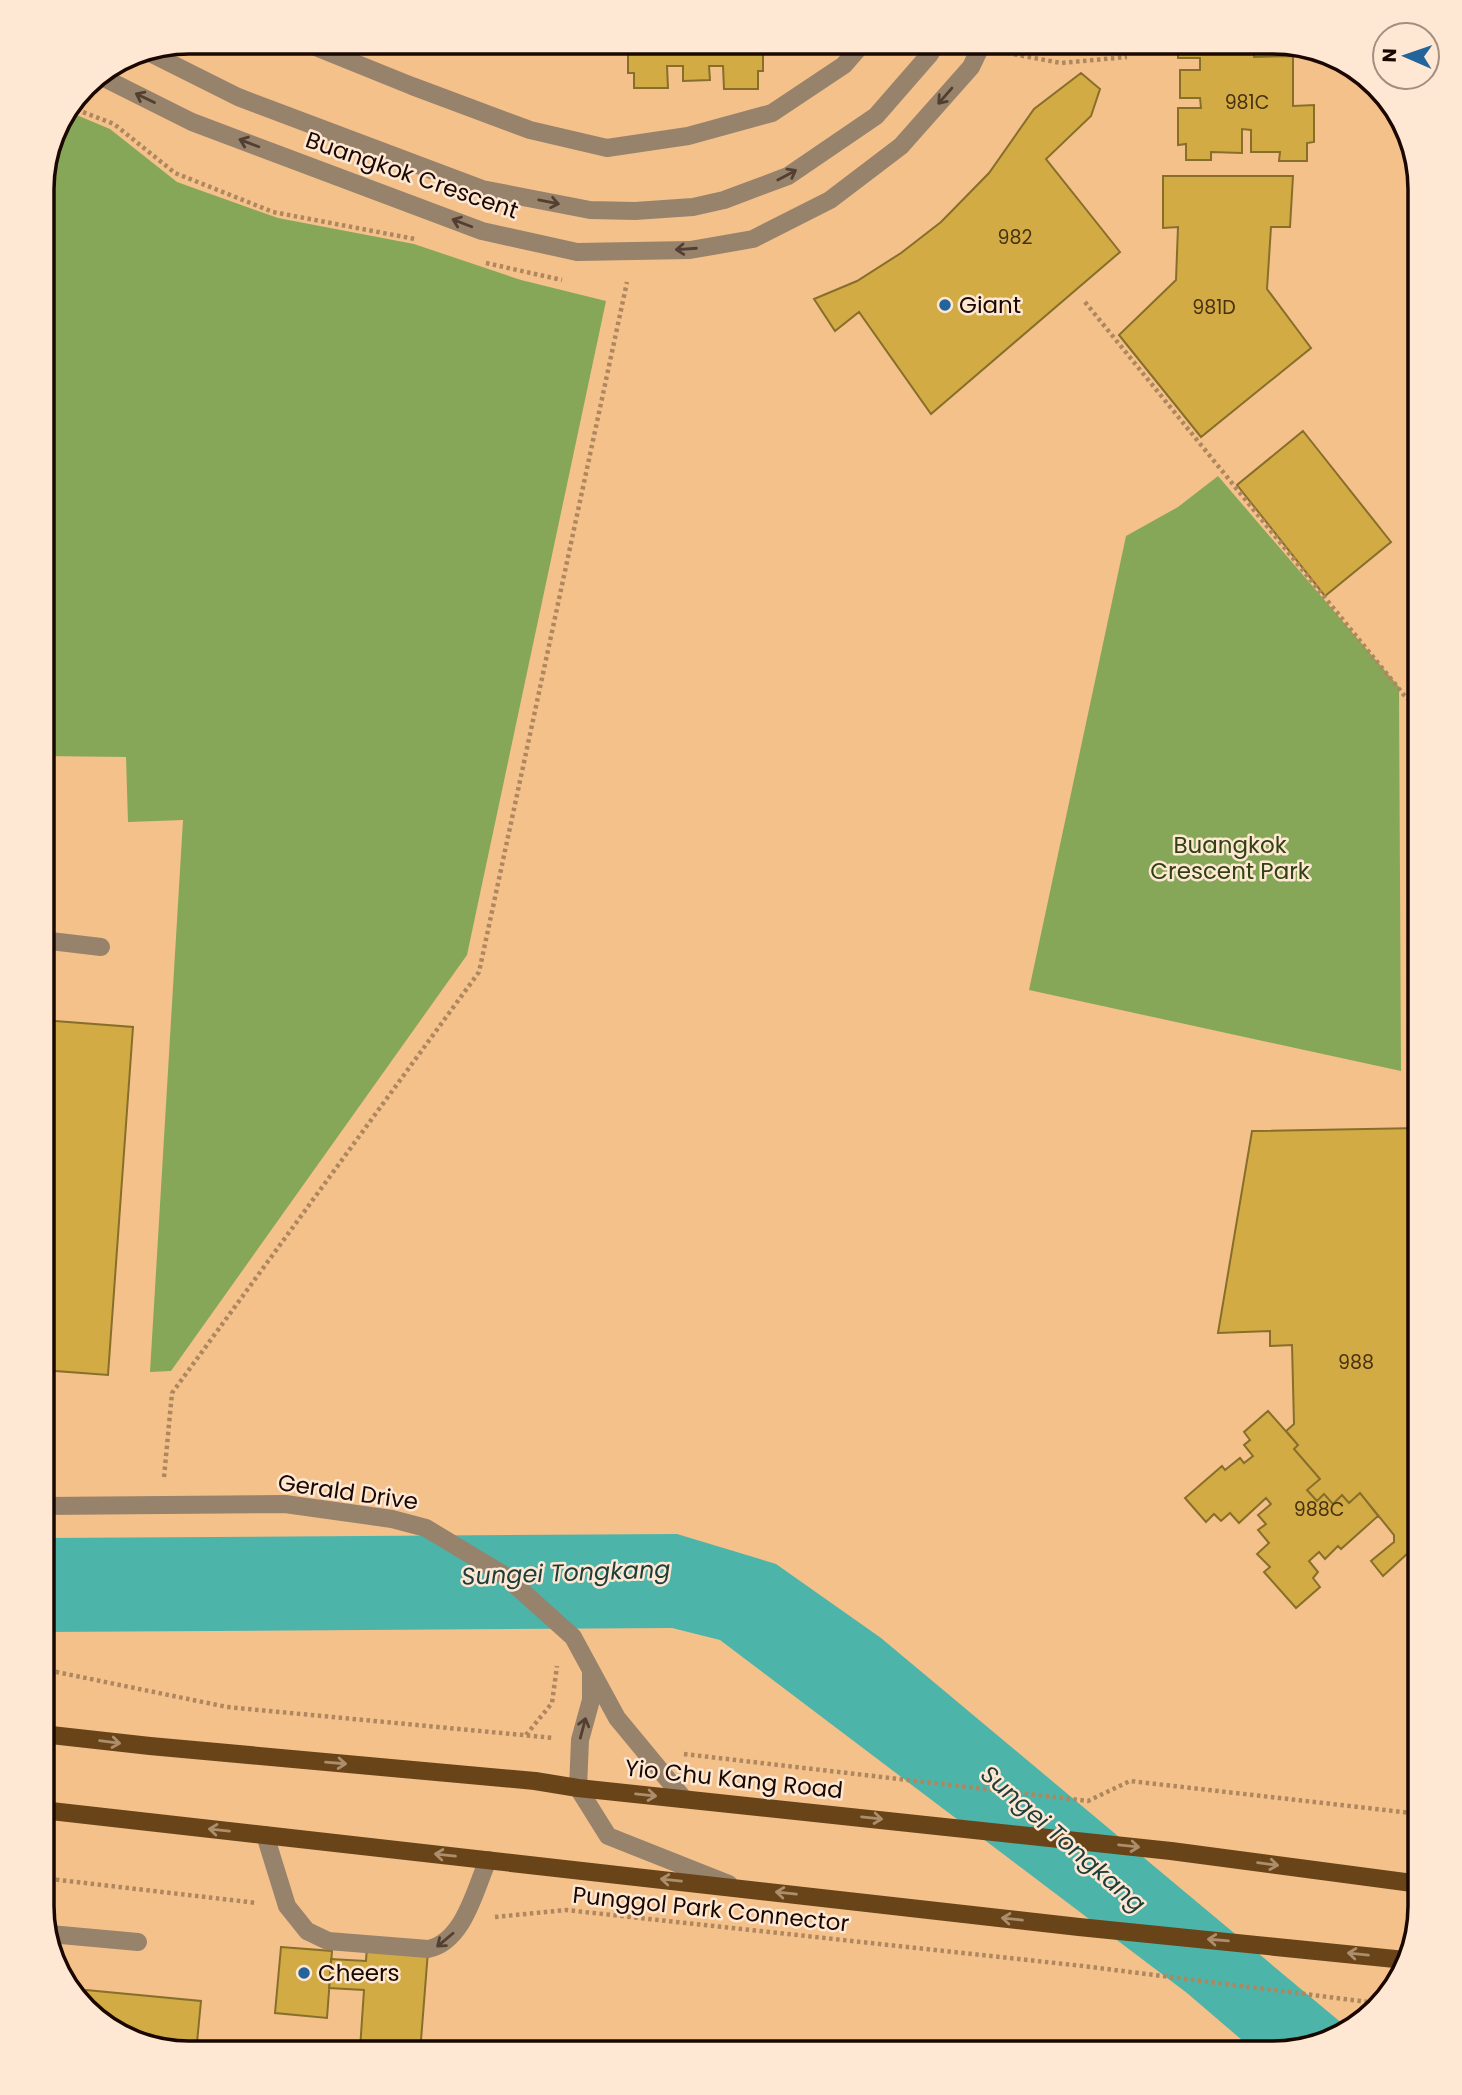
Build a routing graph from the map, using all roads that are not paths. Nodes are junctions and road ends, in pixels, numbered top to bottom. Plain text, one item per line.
1 (333, 54) edge
2 (853, 55) edge
3 (929, 55) edge
4 (983, 55) edge
5 (160, 58) edge
6 (109, 81) edge
7 (55, 941) edge
8 (101, 947) dead end
9 (54, 1506) edge
10 (591, 1669) junction
11 (54, 1735) edge
12 (578, 1788) junction
13 (684, 1799) junction
14 (54, 1811) edge
15 (265, 1835) junction
16 (488, 1860) junction
17 (1408, 1882) edge
18 (739, 1888) junction
19 (58, 1935) edge
20 (138, 1942) dead end
21 (1396, 1959) edge

1 - 2 street
5 -> 3 street, Buangkok Crescent
4 -> 6 street, Buangkok Crescent
7 - 8 street
9 - 10 street, Gerald Drive
12 -> 10 street
10 - 13 street, Gerald Drive
11 -> 12 main road, Yio Chu Kang Road
12 -> 13 main road, Yio Chu Kang Road
12 - 18 street
13 -> 17 main road, Yio Chu Kang Road
15 -> 14 main road
16 -> 15 main road
16 -> 15 street
18 -> 16 main road
21 -> 18 main road
19 - 20 street

